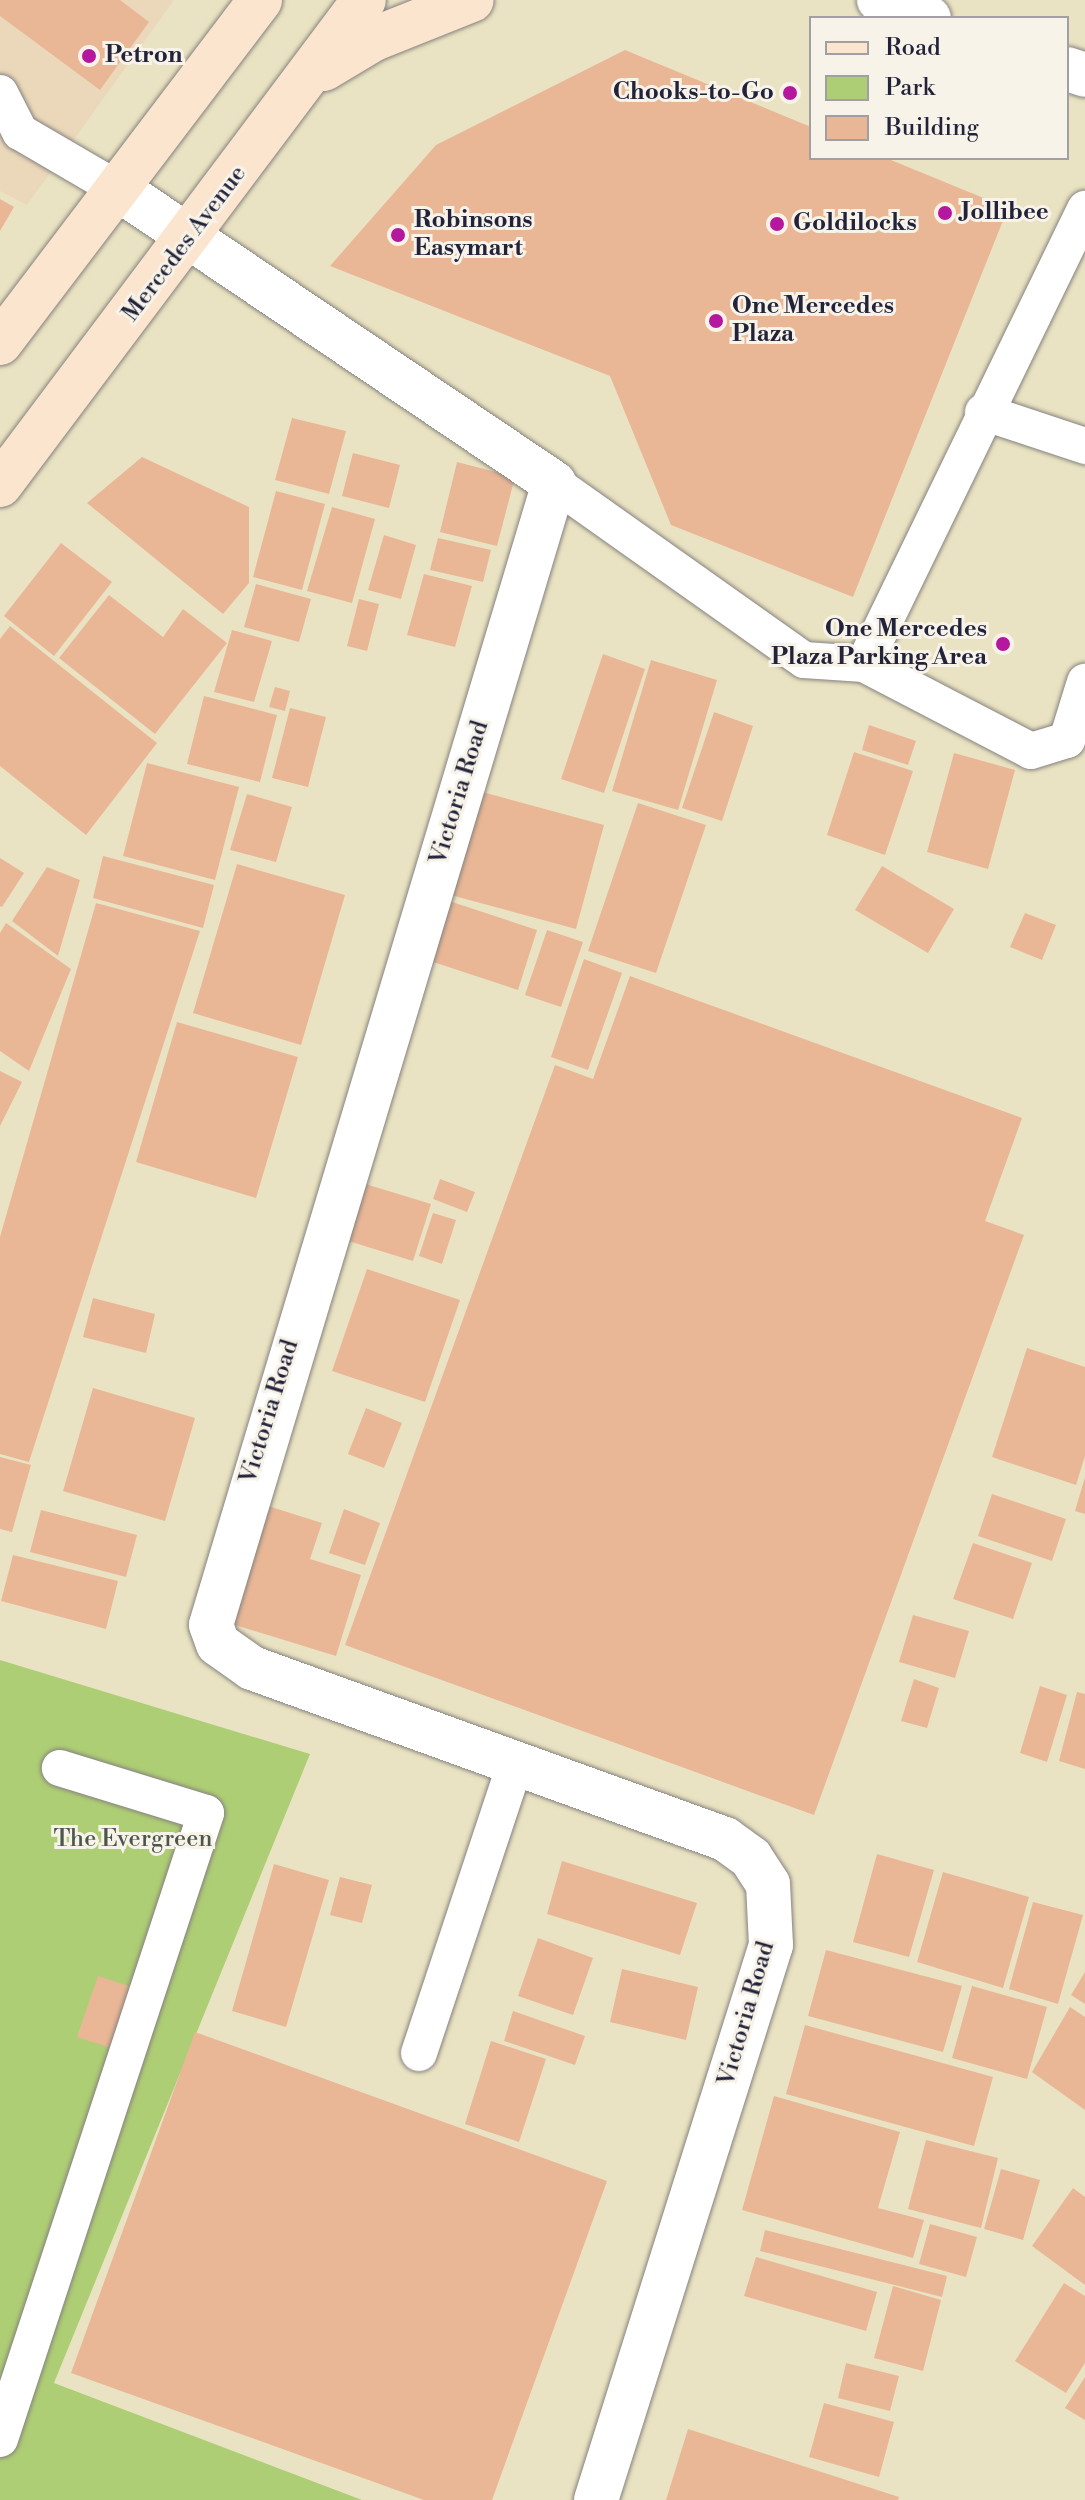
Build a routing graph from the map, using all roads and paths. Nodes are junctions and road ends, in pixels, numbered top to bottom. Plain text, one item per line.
1 (260, 0) edge
2 (364, 0) edge
3 (472, 0) edge
4 (879, 0) edge
5 (923, 16) edge
6 (311, 77) junction
7 (0, 93) edge
8 (121, 191) junction
9 (1085, 209) edge
10 (191, 238) junction
11 (0, 343) edge
12 (983, 412) junction
13 (1085, 446) edge
14 (554, 483) junction
15 (0, 485) edge
16 (864, 664) junction
17 (1085, 682) edge
18 (515, 1764) junction
19 (60, 1768) dead end
20 (419, 2053) dead end
21 (0, 2439) edge
22 (596, 2500) edge

1 - 8 main road
2 - 6 main road, Mercedes Avenue
3 - 6 main road
4 - 5 street
6 - 10 main road, Mercedes Avenue
7 - 8 lane
8 - 10 street
8 - 11 main road
9 - 12 lane
10 - 14 street
10 - 15 main road, Mercedes Avenue
12 - 13 lane
12 - 16 lane
14 - 16 lane
14 - 18 street, Victoria Road
16 - 17 lane
18 - 20 lane
18 - 22 street, Victoria Road
19 - 21 lane

